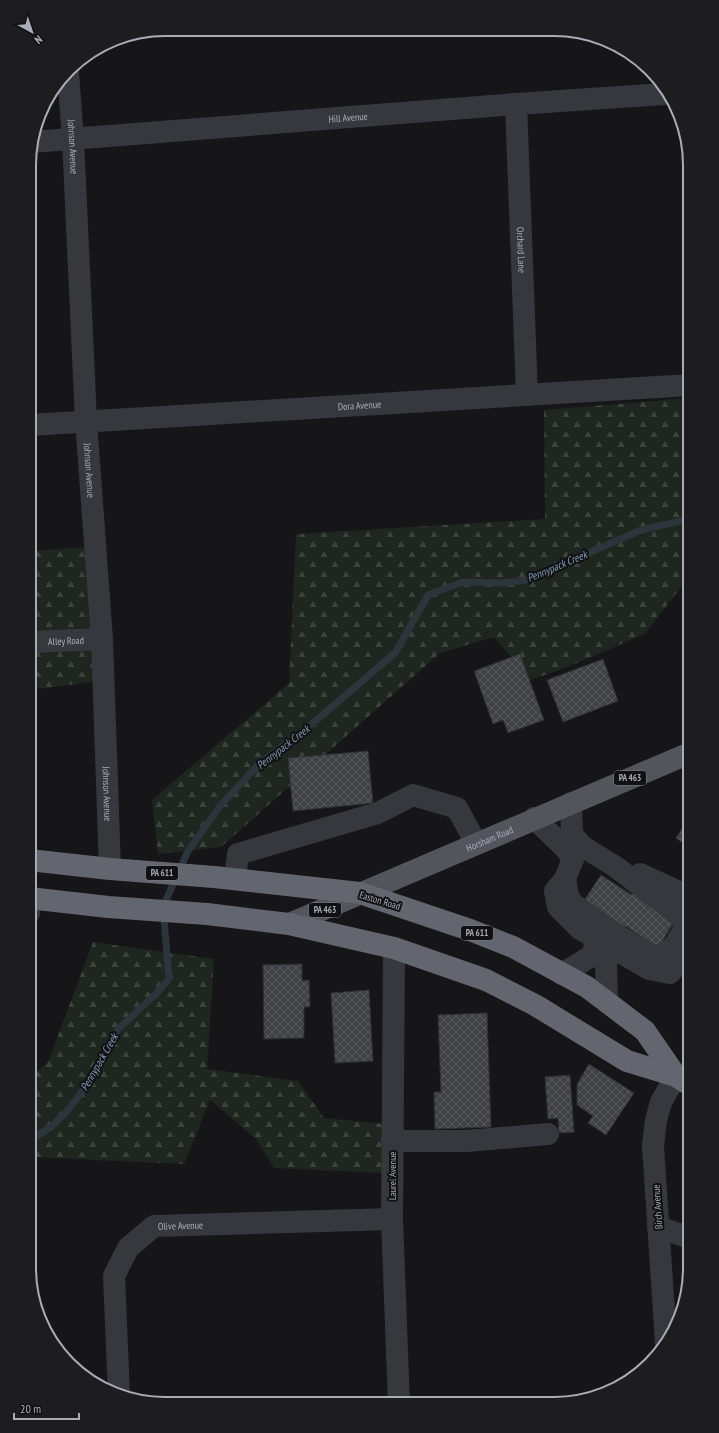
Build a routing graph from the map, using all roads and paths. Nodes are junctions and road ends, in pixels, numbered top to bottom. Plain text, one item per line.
1 (69, 80) edge
2 (661, 94) edge
3 (516, 104) junction
4 (73, 139) junction
5 (38, 142) edge
6 (683, 385) edge
7 (527, 395) junction
8 (86, 421) junction
9 (36, 425) edge
10 (102, 639) junction
11 (36, 642) edge
12 (683, 756) edge
13 (571, 803) junction
14 (534, 818) junction
15 (476, 843) junction
16 (596, 855) junction
17 (573, 860) junction
18 (36, 861) edge
19 (616, 867) junction
20 (110, 868) junction
21 (225, 878) junction
22 (565, 879) junction
23 (360, 893) junction
24 (683, 895) edge
25 (36, 903) edge
26 (289, 924) junction
27 (683, 924) edge
28 (683, 931) edge
29 (604, 942) junction
30 (394, 948) junction
31 (683, 957) edge
32 (562, 974) junction
33 (608, 1002) junction
34 (683, 1080) edge
35 (548, 1134) dead end
36 (392, 1141) junction
37 (392, 1219) junction
38 (658, 1227) junction
39 (683, 1236) edge
40 (665, 1332) edge
41 (119, 1388) edge
42 (399, 1397) edge

1 - 4 street, Johnson Avenue
2 - 3 street, Hill Avenue
3 - 4 street, Hill Avenue
3 - 7 street, Orchard Lane
4 - 5 street, Hill Avenue
4 - 8 street, Johnson Avenue
6 - 7 street, Dora Avenue
7 - 8 street, Dora Avenue
8 - 9 street, Dora Avenue
8 - 10 street, Johnson Avenue
10 - 11 street, Alley Road
10 - 20 street, Johnson Avenue
12 - 13 main road, Horsham Road / PA 463
13 - 14 main road, Horsham Road / PA 463
13 - 16 street
14 - 15 main road, Horsham Road / PA 463
14 - 17 street
15 - 21 street
15 - 23 main road, Horsham Road / PA 463
16 - 17 street
16 - 19 street
17 - 22 street
18 - 20 highway, Easton Road / PA 611
19 - 24 street
19 - 27 street
20 - 21 highway, Easton Road / PA 611
21 - 23 highway, Easton Road / PA 611
22 - 28 street
22 - 29 street
23 - 26 main road, Horsham Road / PA 463
23 - 32 highway, Easton Road / PA 611
25 - 26 highway
26 - 30 highway
29 - 31 street
29 - 32 street
29 - 33 street
30 - 34 highway
30 - 36 street, Laurel Avenue
32 - 33 highway, Easton Road / PA 611
33 - 34 highway, Easton Road / PA 611
34 - 38 street, Birch Avenue
35 - 36 street
36 - 37 street, Laurel Avenue
37 - 41 street, Olive Avenue
37 - 42 street, Laurel Avenue
38 - 39 street
38 - 40 street, Birch Avenue

